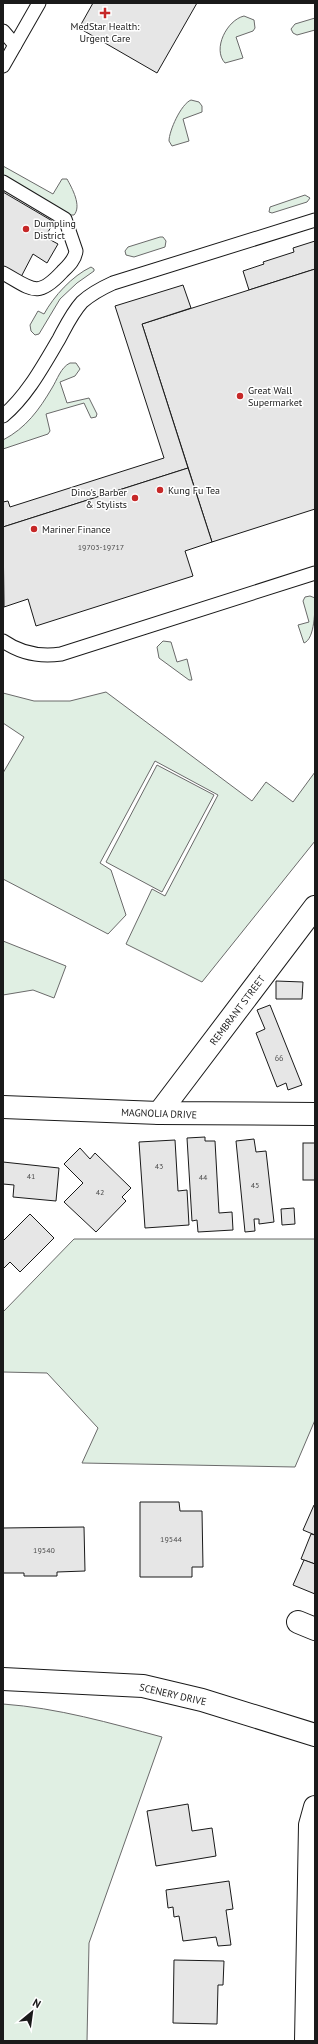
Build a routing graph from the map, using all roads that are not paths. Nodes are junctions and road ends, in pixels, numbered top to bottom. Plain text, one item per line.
1 (39, 3) edge
2 (3, 31) edge
3 (15, 45) junction
4 (3, 66) edge
5 (3, 182) edge
6 (315, 220) edge
7 (3, 273) edge
8 (3, 416) edge
9 (315, 573) edge
10 (3, 641) edge
11 (315, 907) edge
12 (3, 1107) edge
13 (159, 1113) junction
14 (315, 1114) edge
15 (3, 1679) edge
16 (315, 1735) edge
17 (315, 1807) edge
18 (306, 2041) edge

1 - 3 lane
2 - 3 lane
3 - 4 lane
5 - 7 lane
6 - 8 lane
9 - 10 lane
11 - 13 street, REMBRANT STREET
12 - 13 street, MAGNOLIA DRIVE
13 - 14 street, MAGNOLIA DRIVE
15 - 16 street, SCENERY DRIVE
17 - 18 street

